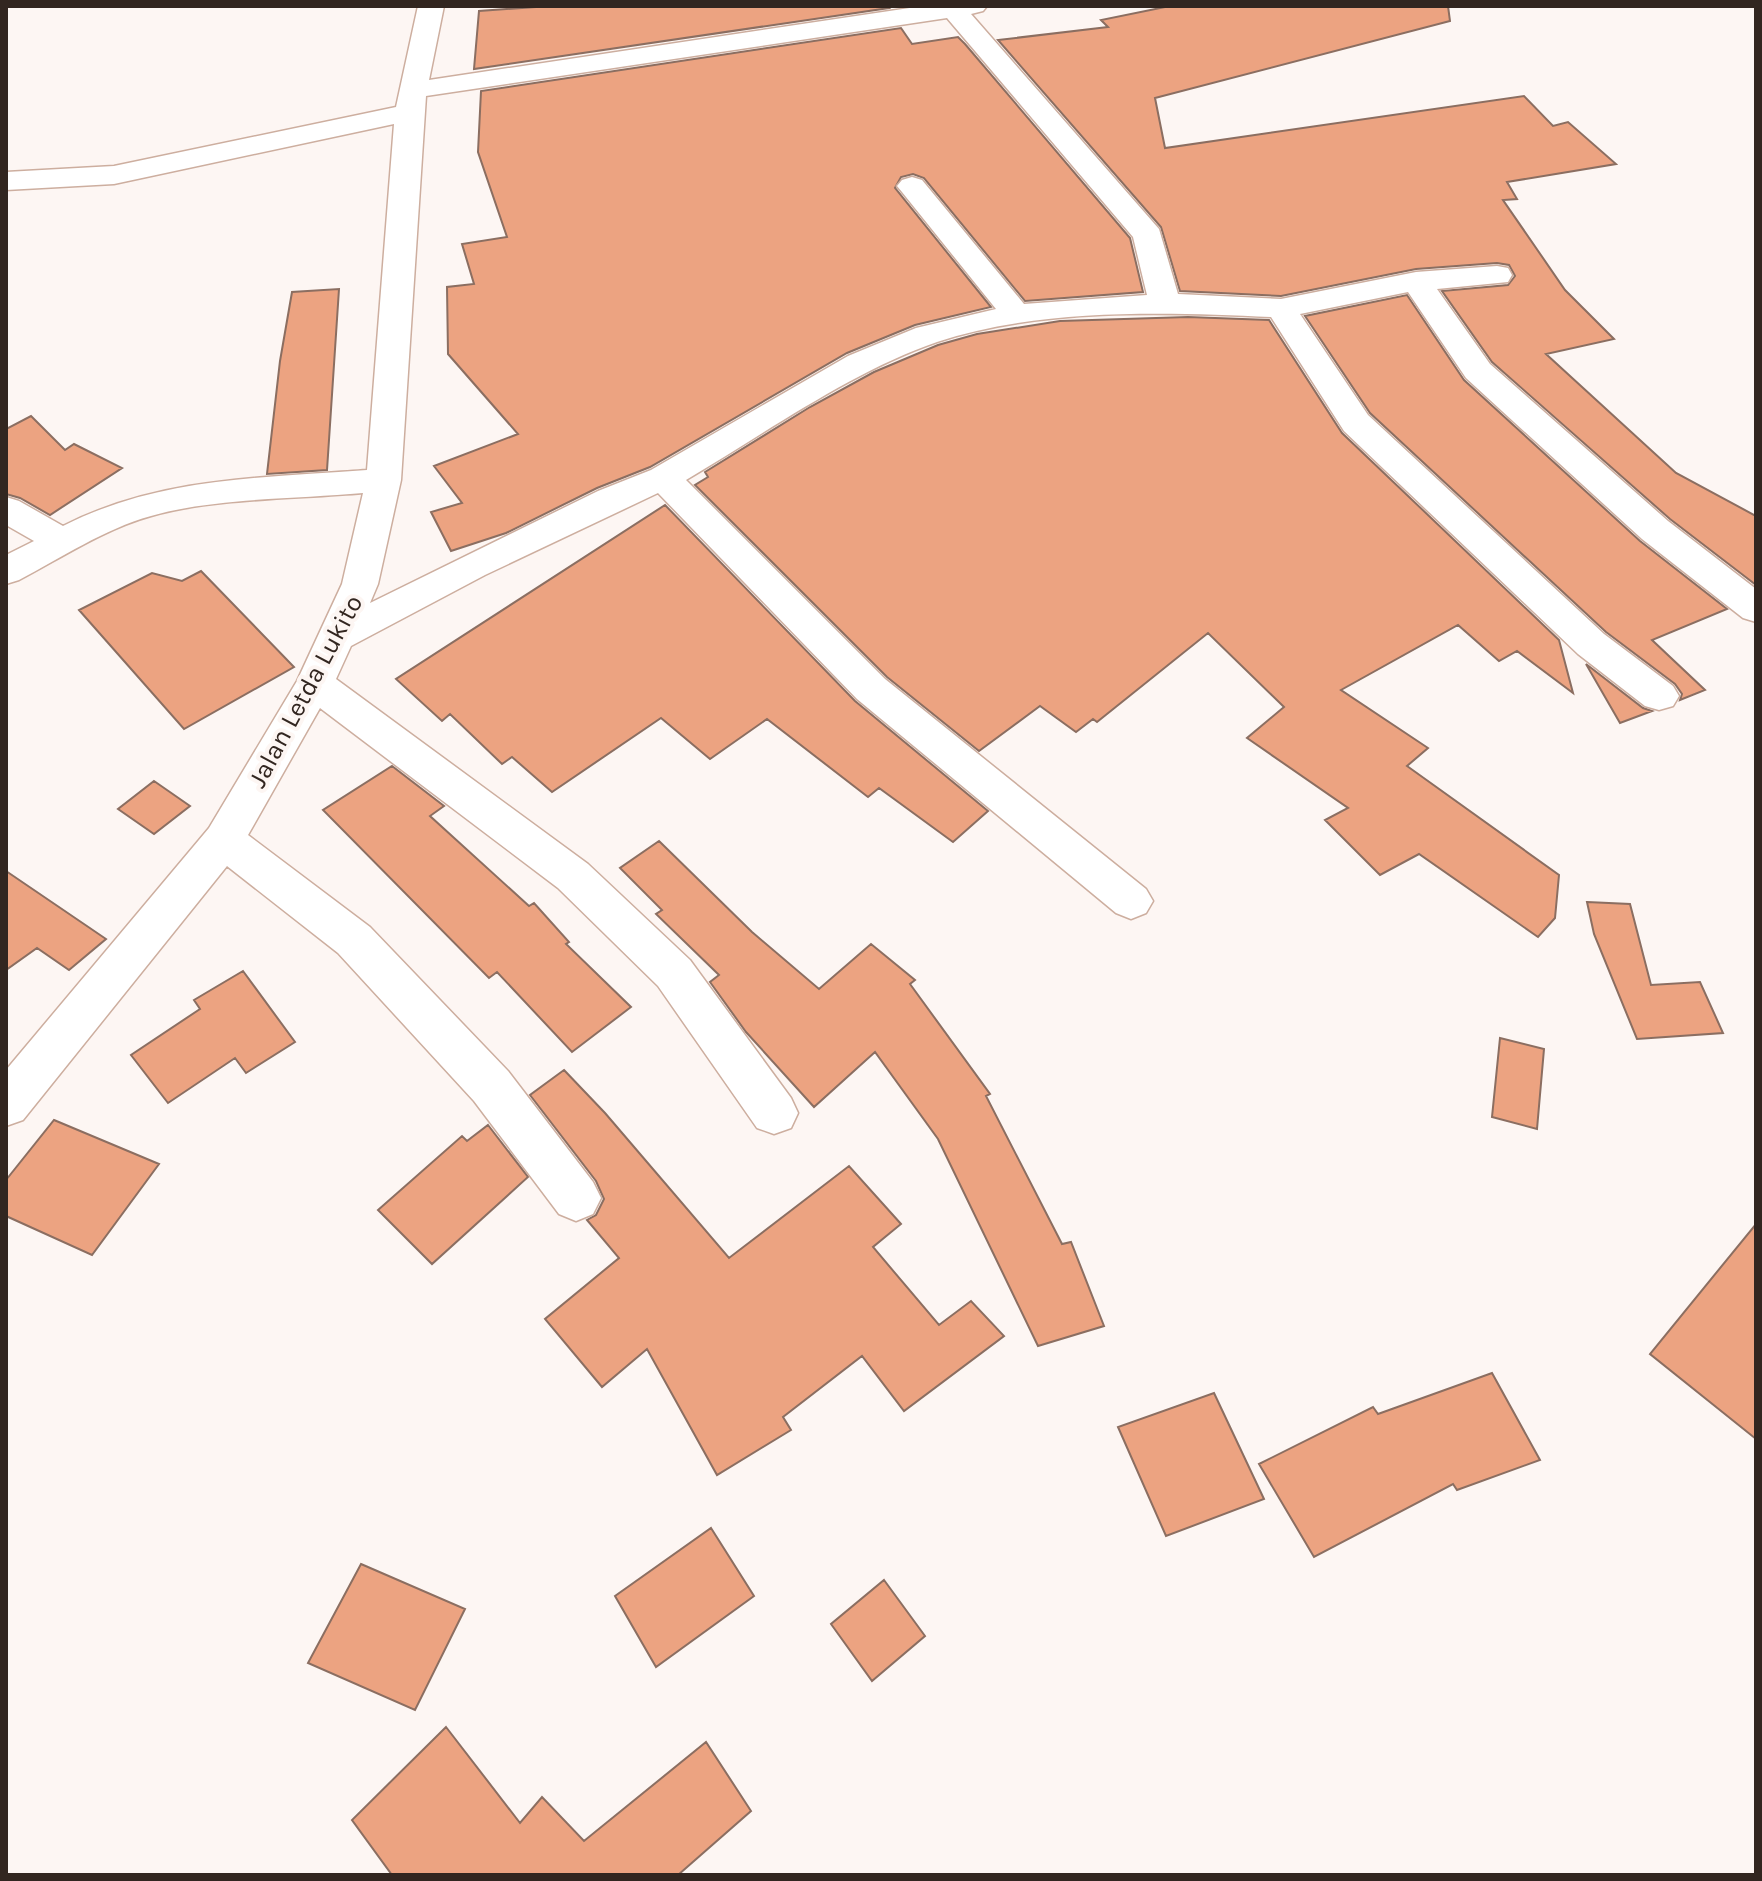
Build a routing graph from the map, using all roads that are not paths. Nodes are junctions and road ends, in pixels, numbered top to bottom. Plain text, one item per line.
1 (431, 6) edge
2 (964, 8) edge
3 (412, 101) junction
4 (6, 181) edge
5 (912, 186) dead end
6 (1497, 275) dead end
7 (1416, 281) junction
8 (1165, 303) junction
9 (1281, 308) junction
10 (1016, 314) junction
11 (663, 478) junction
12 (384, 480) junction
13 (6, 509) edge
14 (63, 542) junction
15 (6, 571) edge
16 (1756, 609) edge
17 (339, 636) junction
18 (315, 683) junction
19 (1659, 696) dead end
20 (224, 840) junction
21 (1131, 901) dead end
22 (6, 1105) edge
23 (774, 1113) dead end
24 (576, 1198) dead end

1 - 3 street, Jalan Letda Lukito
2 - 3 street
2 - 8 street
3 - 4 street
3 - 12 street, Jalan Letda Lukito
5 - 10 street
6 - 7 street
7 - 9 street
7 - 16 street
8 - 9 street
8 - 10 street
9 - 19 street
10 - 11 street
11 - 17 street
11 - 21 street
12 - 14 street
12 - 17 street, Jalan Letda Lukito
13 - 14 street
14 - 15 street
17 - 18 street, Jalan Letda Lukito
18 - 20 street, Jalan Letda Lukito
18 - 23 street
20 - 22 street, Jalan Letda Lukito
20 - 24 street

